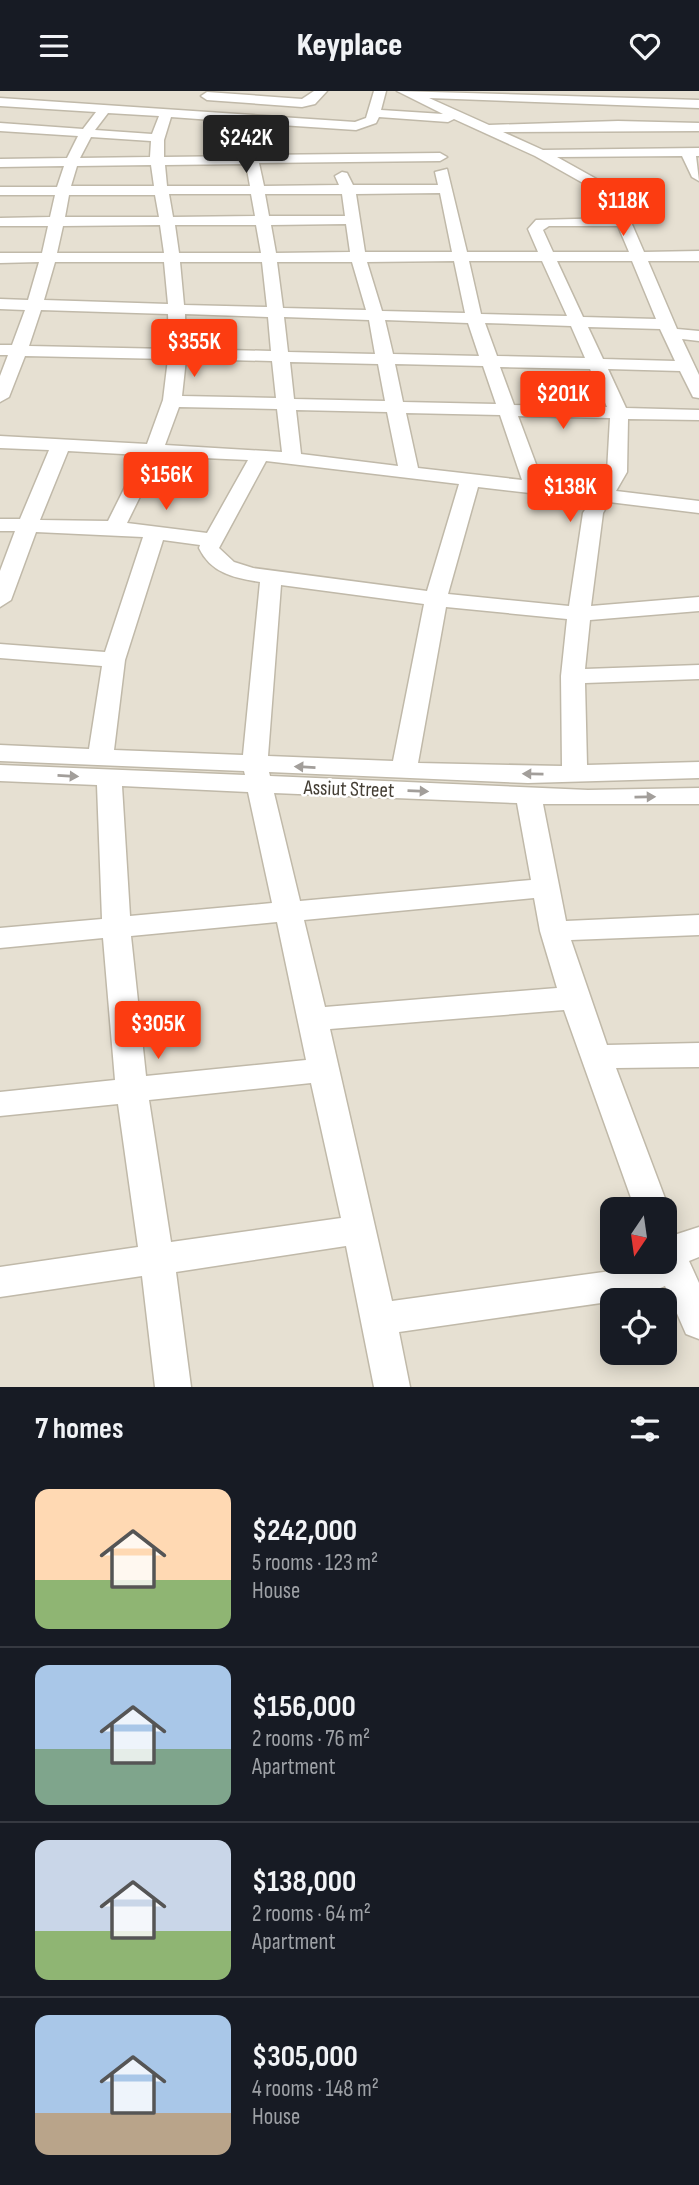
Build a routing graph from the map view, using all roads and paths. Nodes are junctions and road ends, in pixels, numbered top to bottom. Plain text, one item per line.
1 (38, 91) edge
2 (321, 91) edge
3 (380, 91) edge
4 (207, 92) edge
5 (407, 93) edge
6 (452, 93) edge
7 (524, 94) edge
8 (609, 95) edge
9 (689, 99) edge
10 (0, 102) edge
11 (25, 103) junction
12 (100, 105) junction
13 (373, 113) junction
14 (166, 114) junction
15 (187, 116) junction
16 (463, 118) junction
17 (245, 120) junction
18 (618, 125) junction
19 (6, 128) edge
20 (486, 128) junction
21 (698, 128) edge
22 (82, 135) junction
23 (159, 138) junction
24 (334, 140) junction
25 (438, 140) dead end
26 (0, 142) edge
27 (630, 152) junction
28 (693, 152) edge
29 (540, 153) junction
30 (252, 157) junction
31 (440, 157) junction
32 (158, 160) junction
33 (0, 163) edge
34 (69, 164) junction
35 (699, 177) edge
36 (257, 188) junction
37 (348, 189) junction
38 (444, 189) junction
39 (161, 190) junction
40 (0, 191) edge
41 (63, 191) junction
42 (262, 220) junction
43 (354, 220) junction
44 (56, 221) junction
45 (168, 221) junction
46 (0, 222) edge
47 (624, 222) junction
48 (547, 256) junction
49 (637, 256) junction
50 (699, 256) edge
51 (172, 257) junction
52 (269, 257) junction
53 (358, 257) junction
54 (460, 257) junction
55 (0, 258) edge
56 (48, 258) junction
57 (0, 304) edge
58 (34, 306) junction
59 (174, 311) junction
60 (275, 313) junction
61 (376, 316) junction
62 (474, 317) junction
63 (577, 321) junction
64 (669, 328) junction
65 (699, 336) edge
66 (0, 350) edge
67 (20, 351) junction
68 (177, 353) junction
69 (281, 356) junction
70 (386, 358) junction
71 (489, 361) junction
72 (597, 364) junction
73 (687, 366) junction
74 (699, 393) edge
75 (0, 397) edge
76 (172, 401) junction
77 (287, 404) junction
78 (396, 407) junction
79 (508, 410) junction
80 (619, 413) junction
81 (699, 415) edge
82 (0, 442) edge
83 (61, 445) junction
84 (152, 448) junction
85 (260, 455) junction
86 (292, 458) junction
87 (409, 471) junction
88 (471, 478) junction
89 (534, 486) junction
90 (606, 495) junction
91 (699, 506) edge
92 (0, 525) edge
93 (26, 526) junction
94 (115, 527) junction
95 (155, 532) junction
96 (212, 540) junction
97 (271, 577) junction
98 (1, 595) edge
99 (436, 599) junction
100 (699, 604) edge
101 (579, 614) junction
102 (0, 652) edge
103 (114, 660) junction
104 (699, 672) edge
105 (573, 676) junction
106 (0, 753) edge
107 (104, 768) junction
108 (699, 770) edge
109 (404, 771) junction
110 (0, 773) edge
111 (258, 775) junction
112 (575, 775) junction
113 (528, 795) junction
114 (696, 802) edge
115 (544, 888) junction
116 (289, 910) junction
117 (699, 925) edge
118 (116, 928) junction
119 (554, 931) junction
120 (0, 938) edge
121 (575, 998) junction
122 (312, 1019) junction
123 (699, 1055) edge
124 (596, 1057) junction
125 (322, 1070) junction
126 (132, 1090) junction
127 (0, 1104) edge
128 (648, 1197) edge
129 (360, 1230) junction
130 (678, 1249) edge
131 (159, 1260) junction
132 (0, 1282) edge
133 (379, 1319) junction
134 (699, 1323) edge
135 (173, 1387) edge
136 (392, 1387) edge

1 - 11 street
2 - 4 street
3 - 13 street
4 - 15 street
5 - 6 street
5 - 16 street
6 - 7 street
7 - 8 street
8 - 9 street
8 - 18 street
9 - 21 street
10 - 11 street
11 - 12 street
12 - 14 street
12 - 22 street
13 - 16 street
13 - 24 street
14 - 15 street
14 - 23 street
15 - 17 street
16 - 20 street
17 - 24 street
17 - 30 street
18 - 20 street
18 - 21 street
18 - 27 street
19 - 22 street
19 - 26 street
20 - 29 street
22 - 23 street
22 - 34 street
23 - 32 street
24 - 30 street
24 - 31 street
24 - 37 street
25 - 31 street
27 - 28 street
27 - 29 street
28 - 35 street
29 - 47 street
30 - 32 street
30 - 36 street
31 - 38 street
32 - 34 street
32 - 39 street
33 - 34 street
34 - 41 street
36 - 37 street
36 - 39 street
36 - 42 street
37 - 38 street
37 - 43 street
38 - 54 street
39 - 41 street
39 - 45 street
40 - 41 street
41 - 44 street
42 - 43 street
42 - 45 street
42 - 52 street
43 - 53 street
44 - 45 street
44 - 46 street
44 - 56 street
45 - 51 street
47 - 48 street
47 - 49 street
48 - 49 street
48 - 54 street
48 - 63 street
49 - 50 street
49 - 64 street
51 - 52 street
51 - 56 street
51 - 59 street
52 - 53 street
52 - 60 street
53 - 54 street
53 - 61 street
54 - 62 street
55 - 56 street
56 - 58 street
57 - 58 street
58 - 59 street
58 - 67 street
59 - 60 street
59 - 68 street
60 - 61 street
60 - 69 street
61 - 62 street
61 - 70 street
62 - 63 street
62 - 71 street
63 - 64 street
63 - 72 street
64 - 65 street
64 - 73 street
66 - 67 street
67 - 68 street
67 - 75 street
68 - 69 street
68 - 76 street
69 - 70 street
69 - 77 street
70 - 71 street
70 - 78 street
71 - 72 street
71 - 79 street
72 - 73 street
72 - 80 street
73 - 74 street
76 - 77 street
76 - 84 street
77 - 78 street
77 - 86 street
78 - 79 street
78 - 87 street
79 - 80 street
79 - 89 street
80 - 81 street
80 - 90 street
82 - 83 street
83 - 84 street
83 - 93 street
84 - 85 street
84 - 94 street
85 - 86 street
85 - 96 street
86 - 87 street
87 - 88 street
88 - 89 street
88 - 99 street
89 - 90 street
90 - 91 street
90 - 101 street
92 - 93 street
93 - 94 street
93 - 98 street
94 - 95 street
95 - 96 street
95 - 103 street
96 - 97 street
97 - 99 street
97 - 111 street
99 - 101 street
99 - 109 street
100 - 101 street
101 - 105 street
102 - 103 street
103 - 107 street
104 - 105 street
105 - 112 street
106 - 107 street, Assiut Street
110 -> 107 street, Assiut Street
107 - 111 street, Assiut Street
107 - 118 street
108 - 112 street, Assiut Street
109 -> 111 street, Assiut Street
112 -> 109 street, Assiut Street
111 -> 113 street, Assiut Street
111 - 116 street
113 -> 114 street, Assiut Street
113 - 115 street
115 - 116 street
115 - 119 street
116 - 118 street
116 - 122 street
117 - 119 street
118 - 120 street
118 - 126 street
119 - 121 street
121 - 122 street
121 - 124 street
122 - 125 street
123 - 124 street
124 - 128 street
125 - 126 street
125 - 129 street
126 - 127 street
126 - 131 street
129 - 131 street
129 - 133 street
130 - 133 street
130 - 134 street
131 - 132 street
131 - 135 street
133 - 136 street

